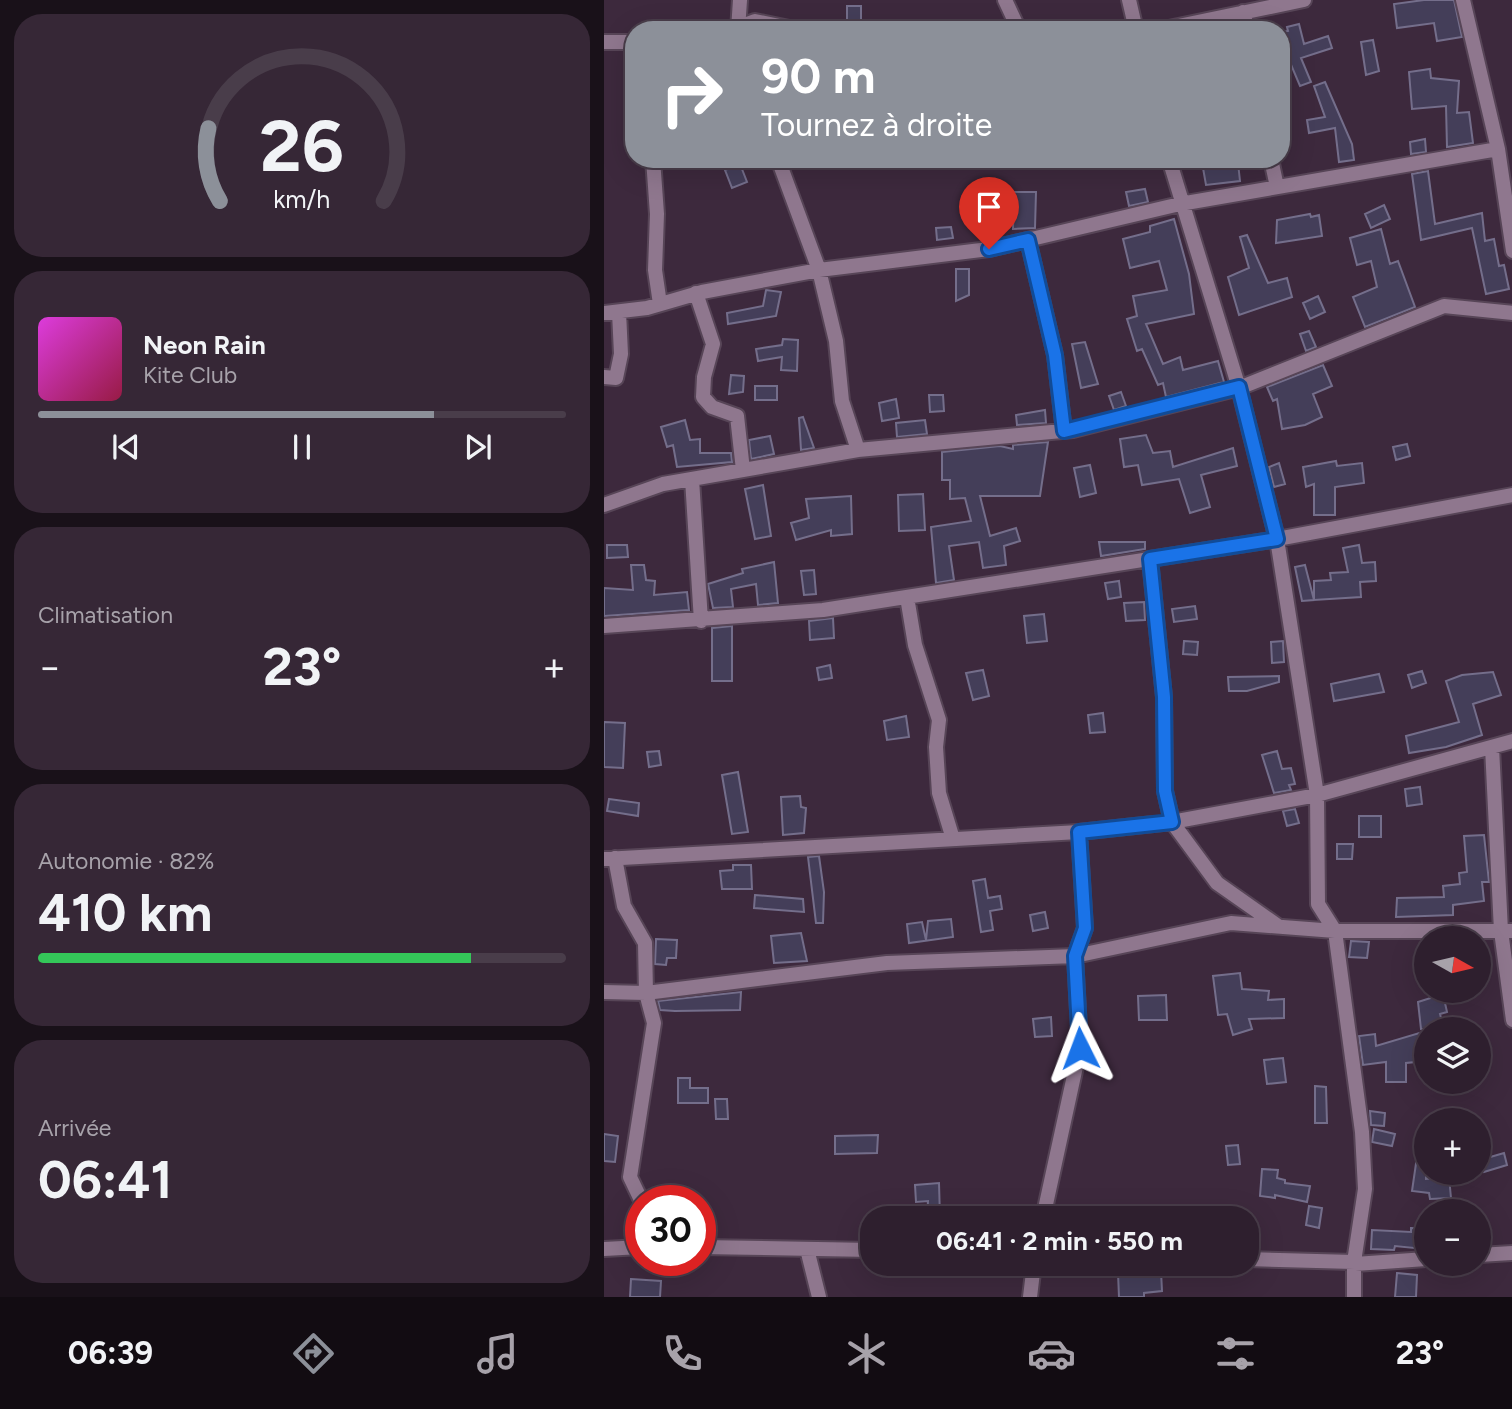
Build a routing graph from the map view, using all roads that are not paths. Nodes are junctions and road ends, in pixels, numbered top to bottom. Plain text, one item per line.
1 (740, 0) edge
2 (1005, 0) edge
3 (1129, 0) edge
4 (1304, 0) edge
5 (1463, 0) edge
6 (1243, 12) junction
7 (736, 21) edge
8 (1015, 21) edge
9 (1134, 21) edge
10 (1201, 21) edge
11 (1245, 21) edge
12 (604, 42) edge
13 (625, 42) edge
14 (1503, 155) edge
15 (654, 168) edge
16 (781, 168) edge
17 (1171, 168) edge
18 (1273, 168) edge
19 (1277, 187) junction
20 (1180, 204) junction
21 (1028, 240) junction
22 (1512, 251) edge
23 (819, 270) junction
24 (696, 293) junction
25 (660, 304) junction
26 (612, 312) edge
27 (1512, 313) edge
28 (604, 377) edge
29 (1239, 387) junction
30 (1064, 431) junction
31 (858, 450) junction
32 (743, 470) junction
33 (692, 479) junction
34 (1512, 495) edge
35 (604, 505) edge
36 (1277, 539) junction
37 (1150, 559) junction
38 (907, 597) junction
39 (701, 621) junction
40 (604, 626) edge
41 (1512, 741) edge
42 (1492, 747) junction
43 (1317, 795) junction
44 (1172, 822) junction
45 (1079, 832) junction
46 (953, 839) junction
47 (609, 859) edge
48 (1279, 927) junction
49 (1336, 931) junction
50 (1507, 931) edge
51 (1075, 956) junction
52 (604, 992) edge
53 (646, 993) junction
54 (1512, 1020) edge
55 (634, 1185) edge
56 (1046, 1206) edge
57 (716, 1247) edge
58 (625, 1248) edge
59 (604, 1249) edge
60 (807, 1250) junction
61 (860, 1250) edge
62 (1512, 1253) edge
63 (1491, 1254) edge
64 (1259, 1259) edge
65 (1414, 1260) edge
66 (1354, 1262) junction
67 (1032, 1276) edge
68 (819, 1297) edge
69 (1030, 1297) edge
70 (1354, 1297) edge

1 - 7 street
2 - 8 street
3 - 9 street
4 - 6 street
5 - 14 street
6 - 10 street
6 - 11 street
12 - 13 street
14 - 19 street
14 - 22 street
15 - 25 street
16 - 23 street
17 - 20 street
18 - 19 street
19 - 20 street
20 - 21 street
20 - 29 street
21 - 23 street
21 - 30 street
23 - 24 street
23 - 31 street
24 - 25 street
24 - 32 street
25 - 26 street
26 - 28 street
27 - 29 street
29 - 30 street
29 - 36 street
30 - 31 street
31 - 32 street
32 - 33 street
33 - 35 street
33 - 39 street
34 - 36 street
36 - 37 street
36 - 43 street
37 - 38 street
37 - 44 street
38 - 39 street
38 - 46 street
39 - 40 street
41 - 42 street
42 - 43 street
42 - 50 street
43 - 44 street
43 - 49 street
44 - 45 street
44 - 48 street
45 - 46 street
45 - 51 street
46 - 47 street
47 - 53 street
48 - 49 street
48 - 51 street
49 - 50 street
49 - 66 street
50 - 54 street
51 - 53 street
51 - 56 street
52 - 53 street
53 - 55 street
57 - 60 street
58 - 59 street
60 - 61 street
60 - 68 street
62 - 63 street
64 - 66 street
65 - 66 street
66 - 70 street
67 - 69 street

